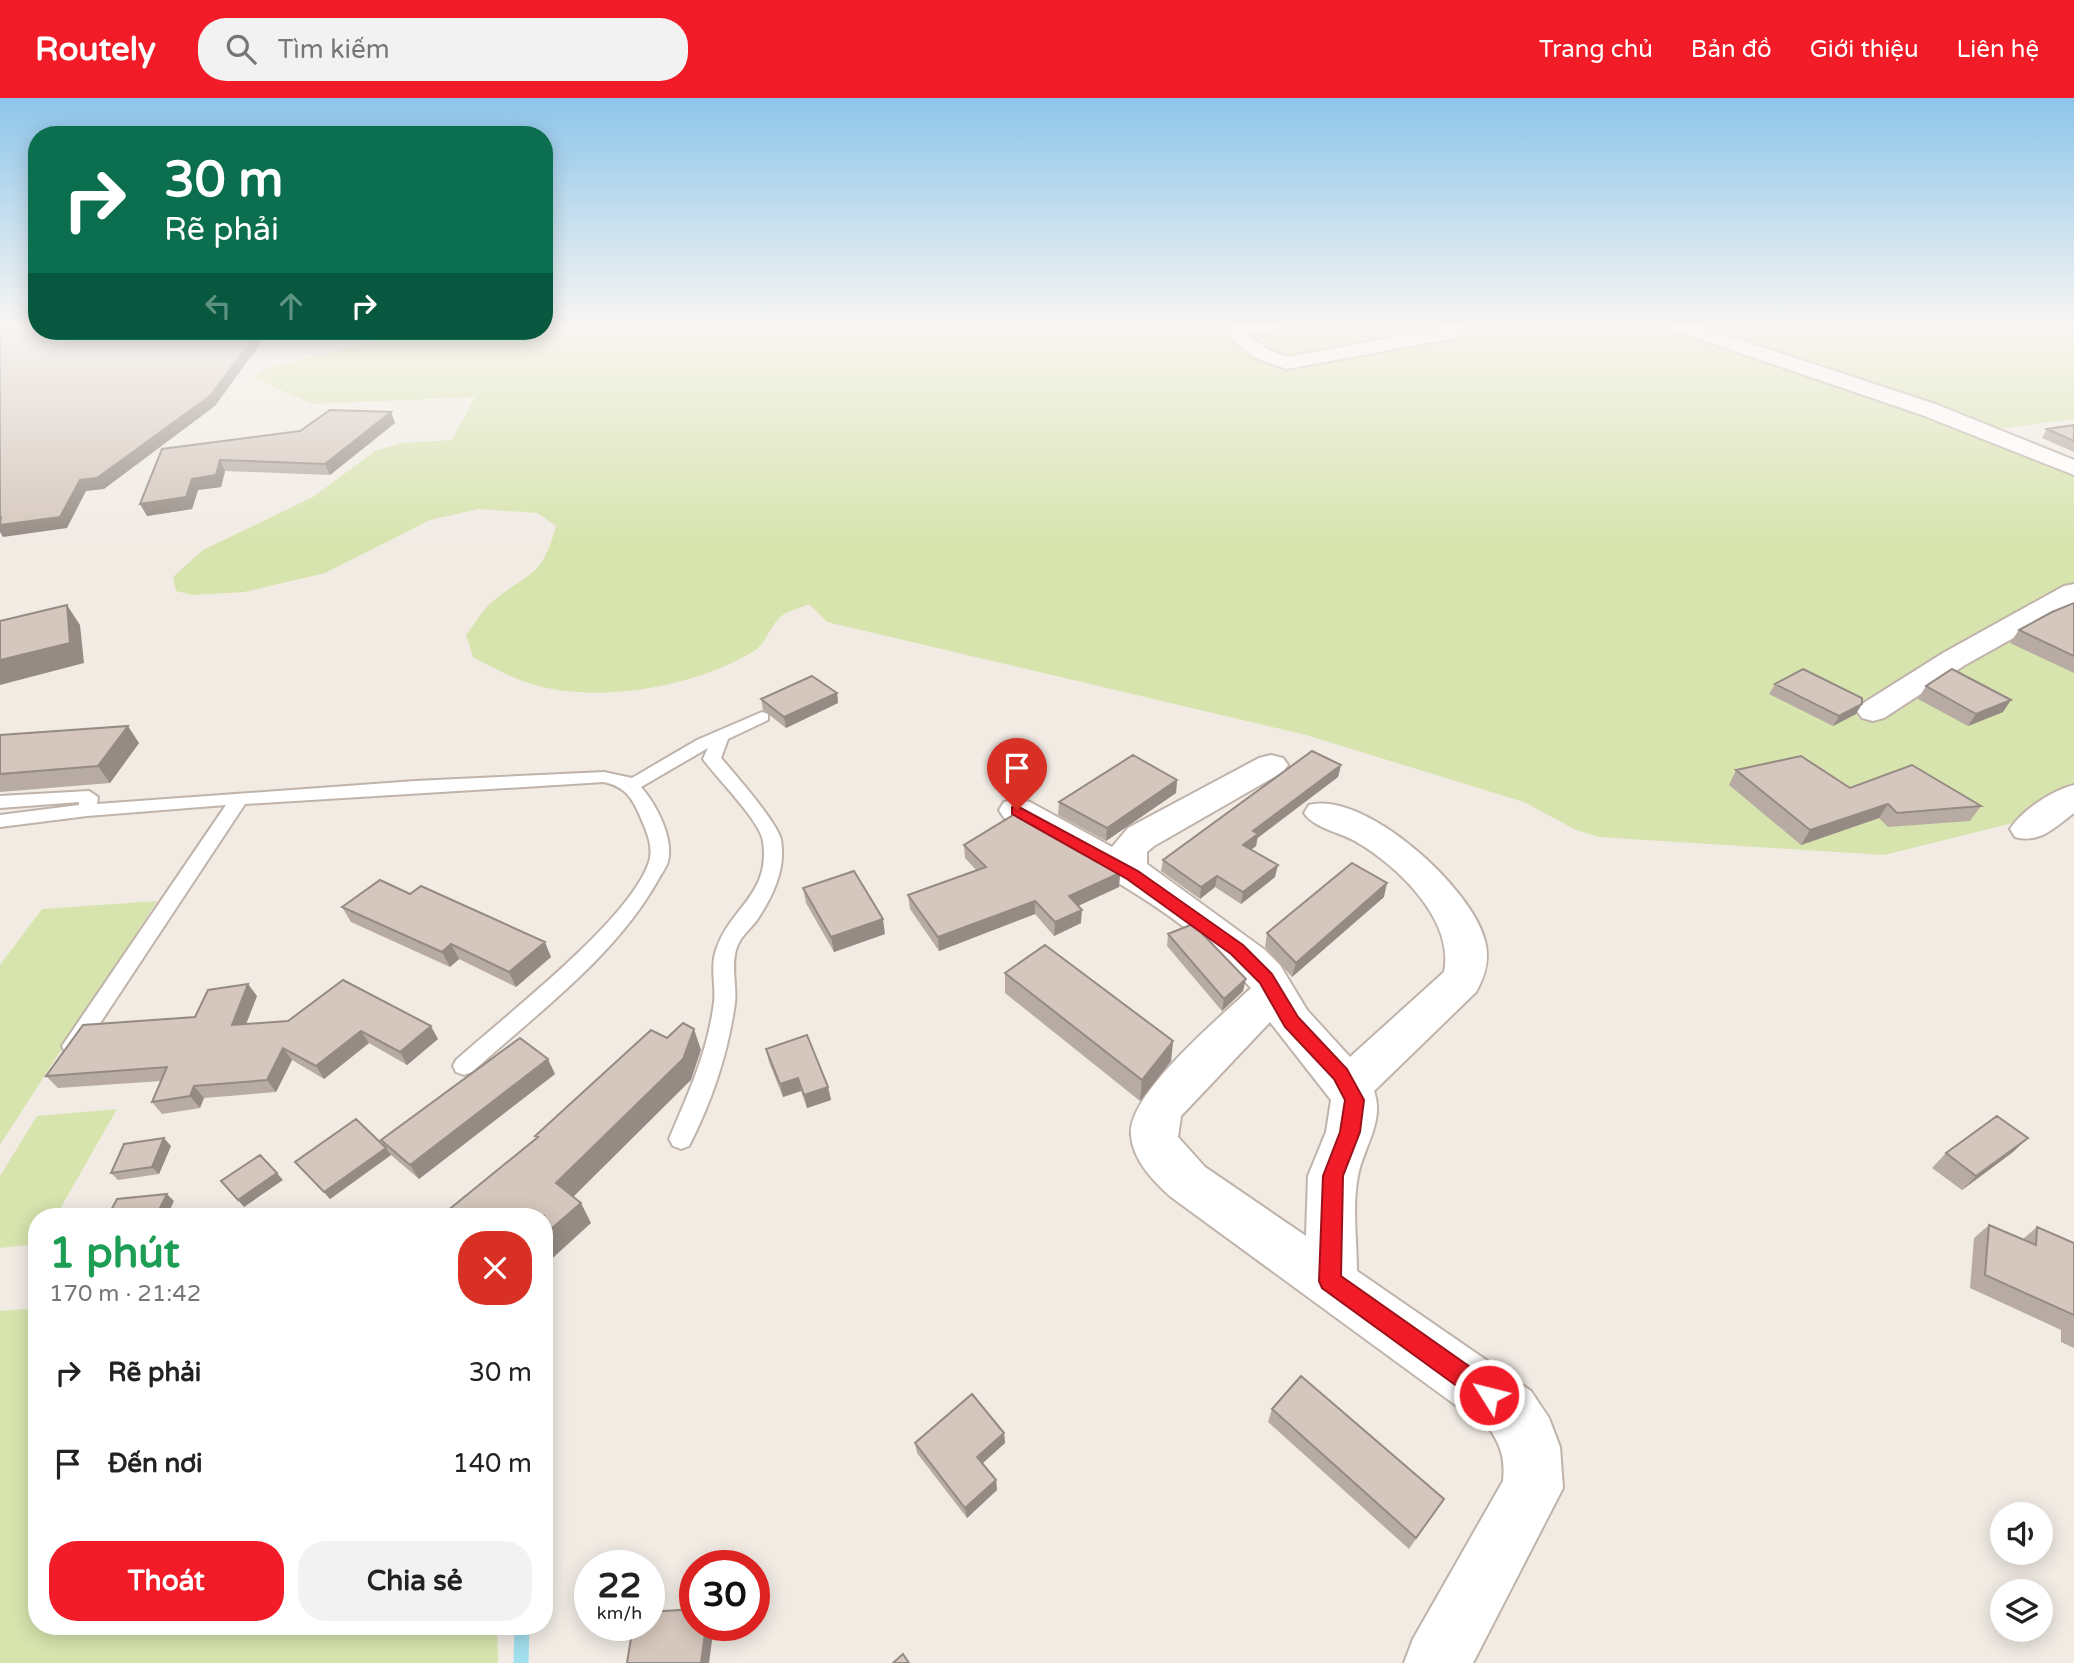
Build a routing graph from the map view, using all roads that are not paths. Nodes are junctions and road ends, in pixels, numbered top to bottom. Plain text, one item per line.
1 (1894, 398) edge
2 (2074, 468) edge
3 (2074, 592) edge
4 (1873, 711) dead end
5 (762, 717) dead end
6 (712, 740) junction
7 (1271, 765) dead end
8 (631, 786) junction
9 (2074, 796) edge
10 (239, 799) junction
11 (0, 802) edge
12 (87, 810) junction
13 (1017, 810) dead end
14 (1322, 813) dead end
15 (0, 821) edge
16 (2028, 829) dead end
17 (1133, 875) junction
18 (1274, 991) junction
19 (61, 1064) edge
20 (464, 1066) dead end
21 (1349, 1086) junction
22 (681, 1139) dead end
23 (1330, 1281) junction
24 (1437, 1663) edge

1 - 2 street
3 - 4 street
5 - 6 lane
6 - 8 lane
6 - 22 lane
7 - 17 street
8 - 10 lane
8 - 20 lane
9 - 16 street
10 - 12 lane
10 - 19 lane
11 - 12 lane
12 - 15 lane
13 - 17 street
14 - 21 street
17 - 18 street
18 - 21 street
18 - 23 street
21 - 23 street
23 - 24 street

